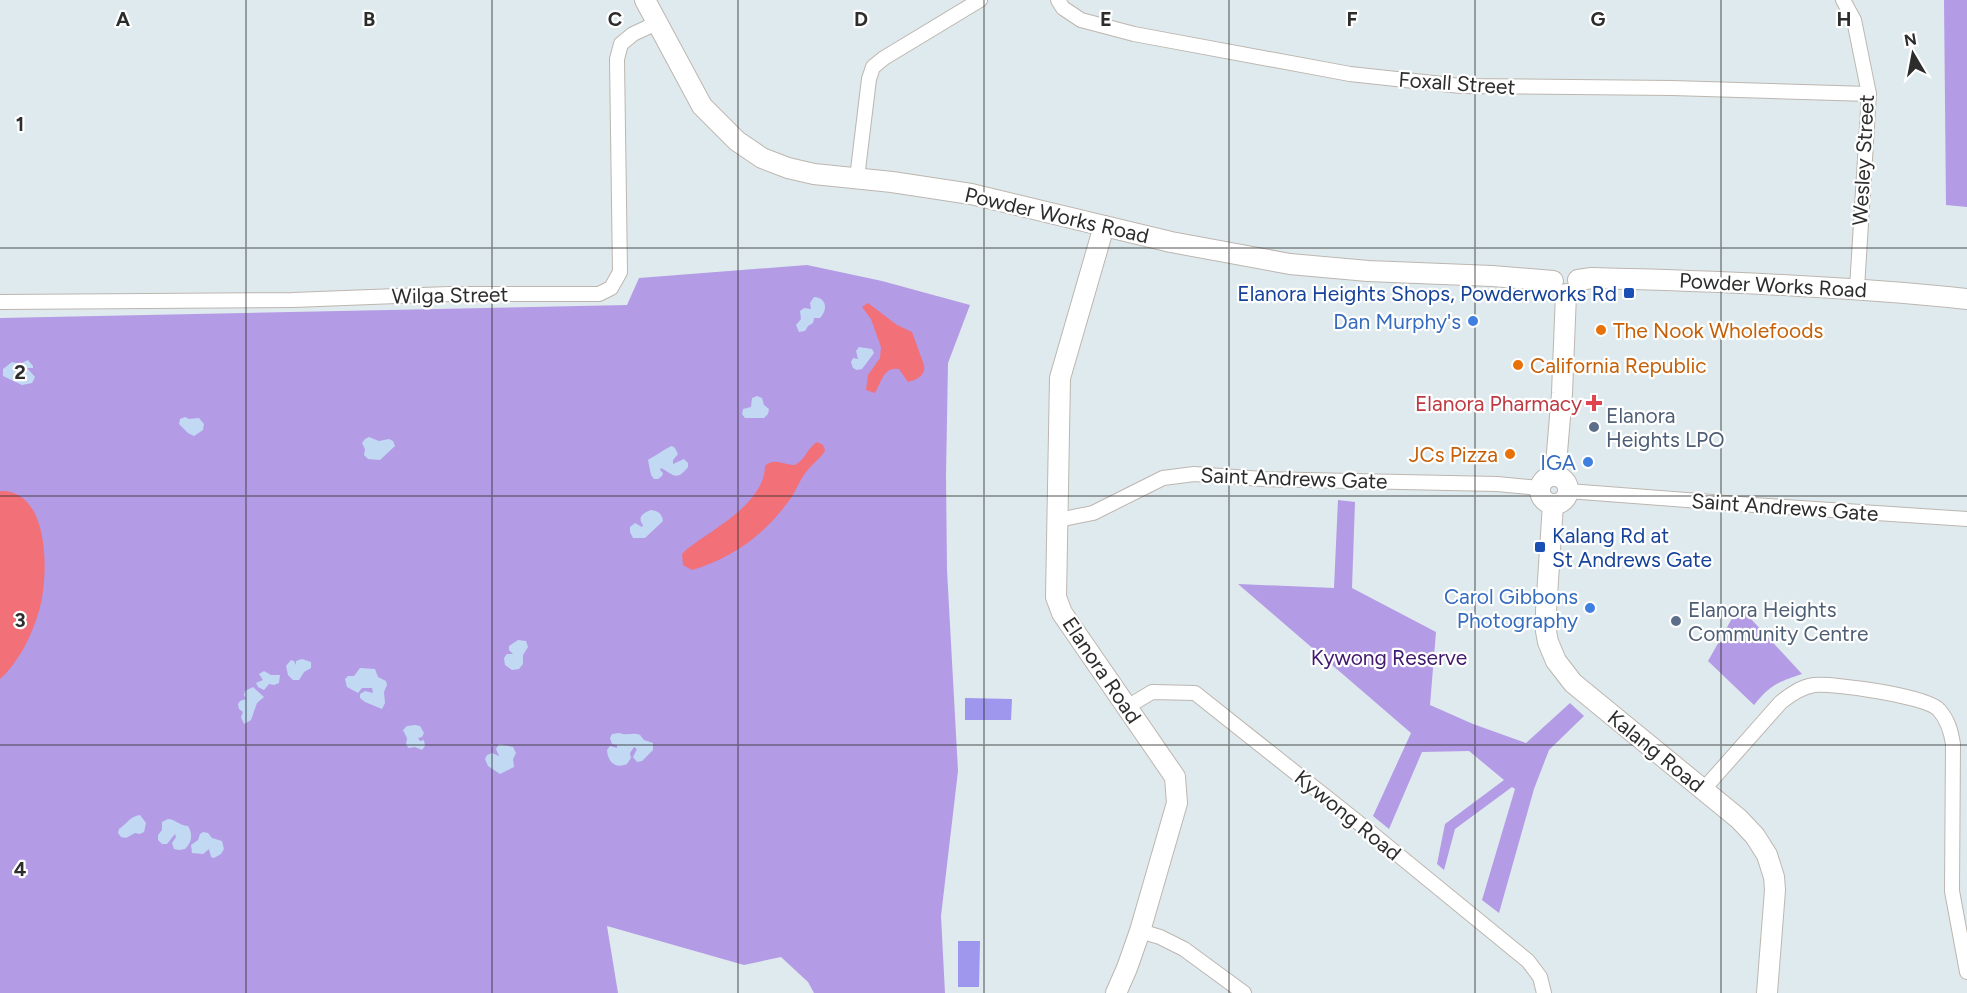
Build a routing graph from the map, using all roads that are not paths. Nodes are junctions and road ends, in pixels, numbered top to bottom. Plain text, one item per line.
1 (645, 0) edge
2 (980, 0) edge
3 (1058, 0) edge
4 (1844, 0) edge
5 (657, 23) junction
6 (1869, 94) junction
7 (857, 178) junction
8 (1104, 226) junction
9 (1566, 285) junction
10 (1857, 288) junction
11 (1967, 299) edge
12 (0, 302) edge
13 (1547, 482) junction
14 (1568, 491) junction
15 (1553, 504) junction
16 (1967, 519) edge
17 (1058, 520) junction
18 (1127, 706) junction
19 (1703, 790) junction
20 (1140, 931) junction
21 (1967, 972) edge
22 (1116, 993) edge
23 (1244, 993) edge
24 (1544, 993) edge
25 (1767, 993) edge

1 - 5 street, Powder Works Road
2 - 7 street
3 - 6 street, Foxall Street
4 - 6 street, Wesley Street
5 - 7 street, Powder Works Road
5 - 12 street, Wilga Street
6 - 10 street, Wesley Street
7 - 8 street, Powder Works Road
8 - 9 street, Powder Works Road
8 - 17 street, Elanora Road
9 - 10 street, Powder Works Road
9 - 13 street
10 - 11 street, Powder Works Road
13 - 14 street
13 - 15 street
13 - 17 street, Saint Andrews Gate
14 - 15 street
14 - 16 street, Saint Andrews Gate
15 - 19 street, Kalang Road
17 - 18 street, Elanora Road
18 - 20 street, Elanora Road
18 - 24 street, Kywong Road
19 - 21 street
19 - 25 street, Kalang Road
20 - 22 street, Elanora Road
20 - 23 street

